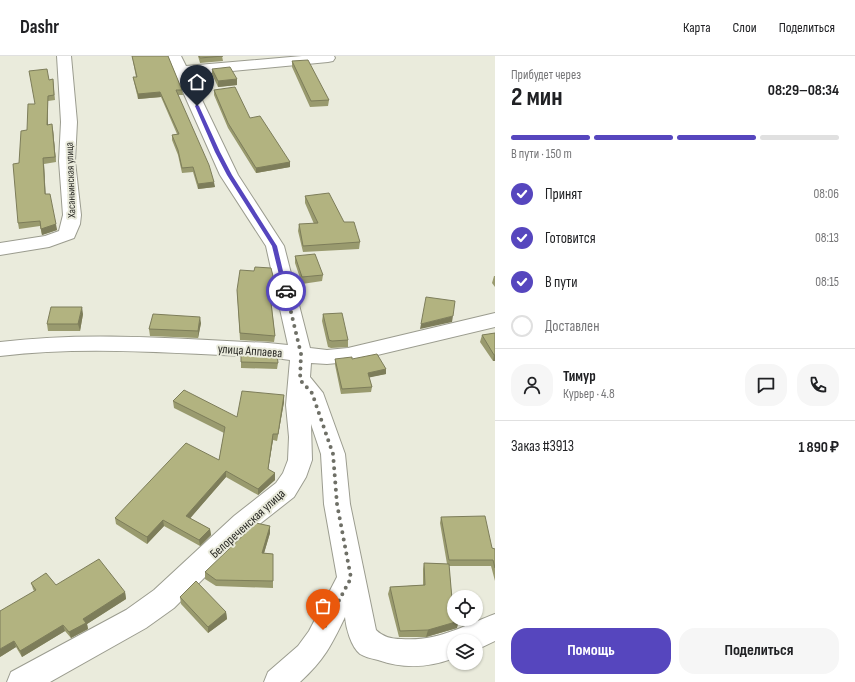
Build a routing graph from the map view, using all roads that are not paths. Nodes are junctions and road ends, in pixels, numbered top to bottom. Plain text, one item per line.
1 (64, 56) edge
2 (328, 58) dead end
3 (178, 63) edge
4 (0, 250) edge
5 (495, 320) edge
6 (0, 349) edge
7 (301, 354) junction
8 (300, 380) junction
9 (351, 578) junction
10 (495, 627) edge
11 (480, 634) edge
12 (447, 648) edge
13 (22, 682) edge
14 (280, 682) edge

1 - 4 street, Хасаньинская улица
2 - 3 street
3 - 7 street, Белореченская улица
5 - 7 street, улица Аппаева
6 - 7 street, улица Аппаева
7 - 8 street, Белореченская улица
8 - 9 street
8 - 13 street, Белореченская улица
9 - 12 street
9 - 14 street
10 - 11 street

